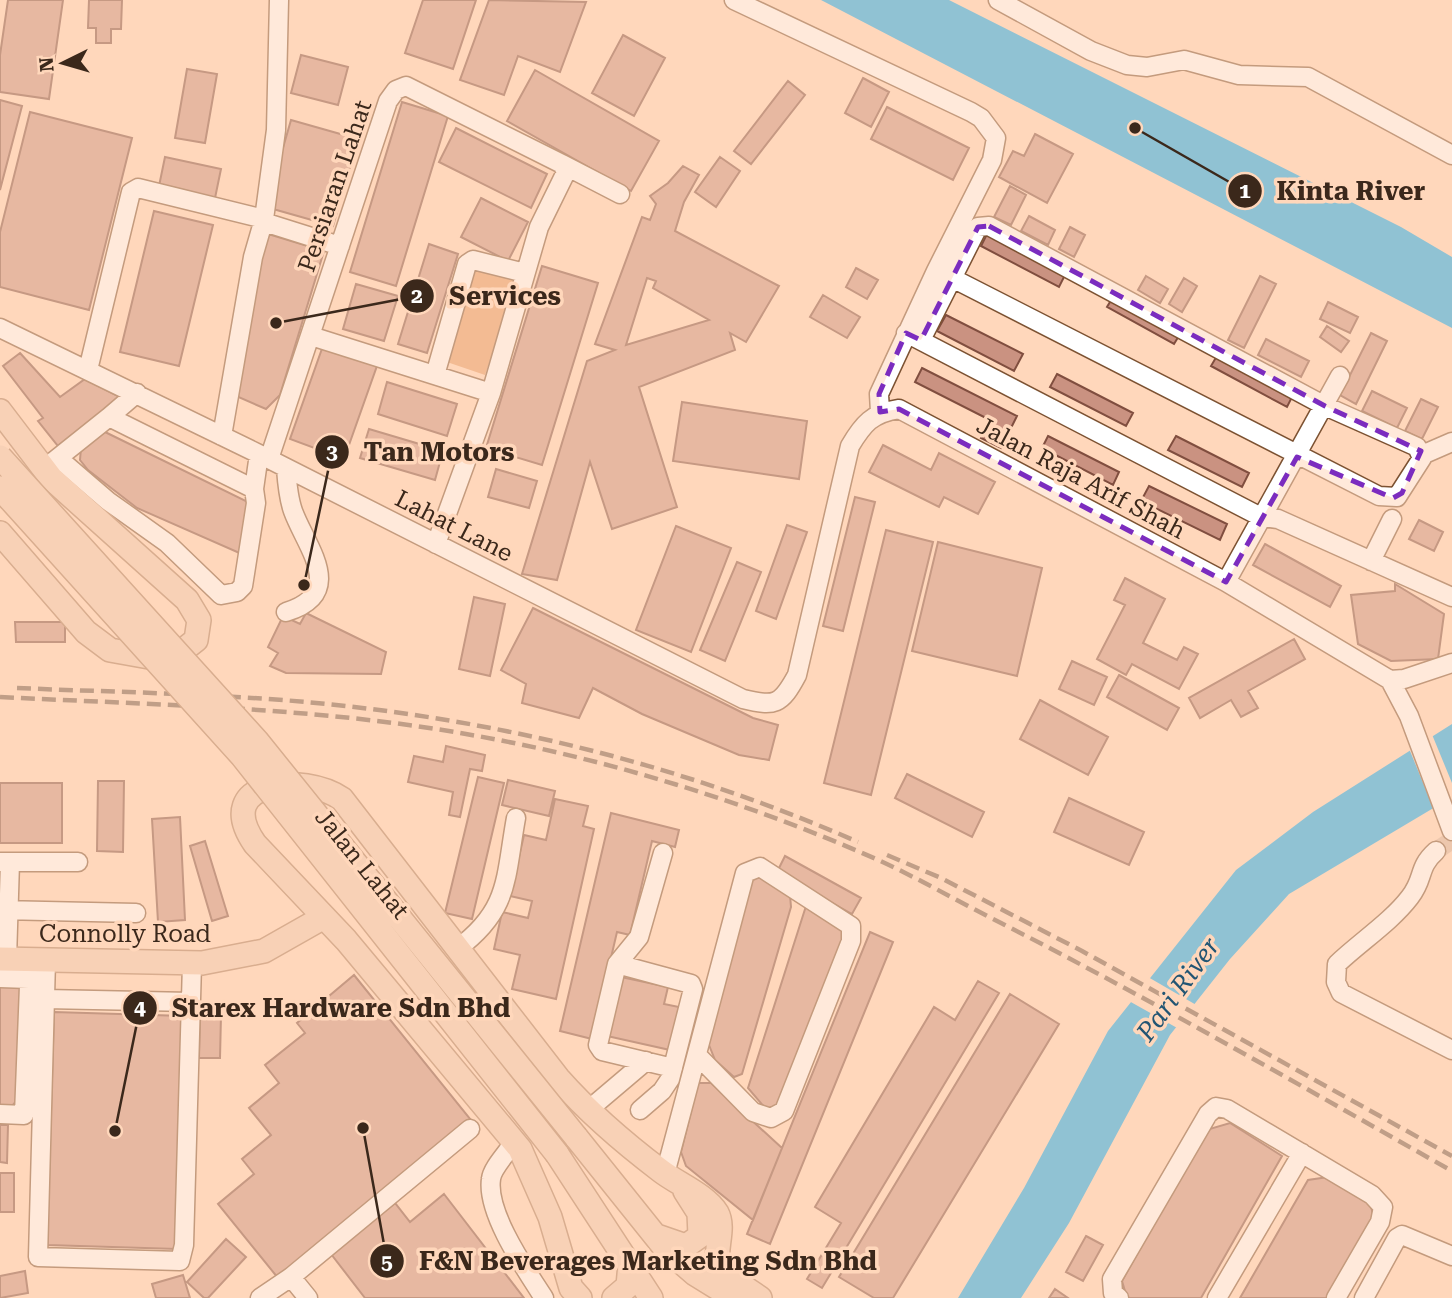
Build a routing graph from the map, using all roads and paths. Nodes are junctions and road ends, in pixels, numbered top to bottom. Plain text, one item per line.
1 (279, 0) edge
2 (734, 0) edge
3 (998, 0) edge
4 (1452, 155) edge
5 (562, 164) junction
6 (620, 194) dead end
7 (264, 219) junction
8 (340, 246) junction
9 (526, 273) junction
10 (952, 278) junction
11 (0, 328) edge
12 (312, 336) junction
13 (914, 336) junction
14 (88, 370) junction
15 (435, 375) junction
16 (1340, 376) dead end
17 (137, 393) junction
18 (491, 393) junction
19 (1325, 406) junction
20 (0, 411) edge
21 (880, 412) junction
22 (109, 417) junction
23 (222, 436) junction
24 (1452, 442) edge
25 (1422, 455) junction
26 (264, 456) junction
27 (0, 457) edge
28 (1297, 457) junction
29 (50, 464) junction
30 (286, 468) junction
31 (0, 488) edge
32 (254, 489) junction
33 (1261, 517) junction
34 (1392, 519) dead end
35 (0, 533) edge
36 (436, 544) junction
37 (1371, 561) junction
38 (1226, 582) junction
39 (1452, 597) edge
40 (286, 612) dead end
41 (1452, 663) edge
42 (1390, 680) junction
43 (516, 818) dead end
44 (1452, 831) edge
45 (1436, 851) tunnel mouth
46 (663, 853) dead end
47 (5, 862) edge
48 (78, 862) dead end
49 (4, 910) edge
50 (136, 913) dead end
51 (324, 917) junction
52 (457, 949) junction
53 (192, 964) junction
54 (617, 964) junction
55 (2, 965) edge
56 (35, 967) junction
57 (45, 999) junction
58 (191, 1002) junction
59 (1452, 1049) edge
60 (698, 1056) junction
61 (646, 1062) junction
62 (673, 1068) junction
63 (640, 1110) dead end
64 (587, 1111) junction
65 (0, 1114) edge
66 (470, 1129) dead end
67 (514, 1142) junction
68 (1302, 1153) junction
69 (672, 1178) junction
70 (654, 1235) junction
71 (1452, 1256) edge
72 (630, 1264) junction
73 (291, 1277) junction
74 (260, 1298) edge
75 (308, 1298) edge
76 (544, 1298) edge
77 (580, 1298) edge
78 (614, 1298) edge
79 (651, 1298) edge
80 (734, 1298) edge
81 (760, 1298) edge
82 (1119, 1298) edge
83 (1217, 1298) edge
84 (1336, 1298) edge
85 (1364, 1298) edge

1 - 7 street
2 - 13 street
3 - 4 street
5 - 6 street
5 - 8 street, Persiaran Lahat
5 - 9 street
7 - 8 street
7 - 14 street
7 - 23 street
8 - 12 street, Persiaran Lahat
9 - 15 street
9 - 18 street
10 - 13 street
10 - 19 street
10 - 28 street
11 - 14 street, Lahat Lane
12 - 15 street
12 - 26 street, Persiaran Lahat
13 - 21 street
13 - 33 street
14 - 17 street, Lahat Lane
15 - 18 street
16 - 19 street
17 - 22 street
17 - 23 street, Lahat Lane
18 - 36 street
19 - 25 street
19 - 28 street
20 - 29 main road
21 - 36 street, Lahat Lane
21 - 38 street, Jalan Raja Arif Shah
22 - 29 street
22 - 32 street
23 - 26 street, Lahat Lane
24 - 25 street
25 - 28 street
26 - 30 street, Lahat Lane
26 - 32 street, Persiaran Lahat
27 - 70 main road, Jalan Lahat, bridge
28 - 33 street
29 - 32 street, Persiaran Lahat
29 - 35 main road
30 - 36 street, Lahat Lane
30 - 40 street
31 - 72 main road, Jalan Lahat, bridge
33 - 37 street
33 - 38 street
34 - 37 street
37 - 39 street
38 - 42 street, Jalan Raja Arif Shah
41 - 42 street
42 - 44 street
43 - 52 street
45 - 59 street
46 - 54 street
47 - 48 street
47 - 49 street
49 - 50 street
49 - 55 street
51 - 52 main road
51 - 53 main road, Connolly Road
51 - 67 main road
52 - 64 main road
53 - 56 main road, Connolly Road
53 - 58 street
54 - 61 street
54 - 62 street
55 - 56 main road, Connolly Road
56 - 57 street
56 - 65 street
57 - 58 street
57 - 58 street
60 - 60 street
60 - 69 street
61 - 62 street
61 - 64 street
62 - 63 street
64 - 69 main road
66 - 73 street
67 - 76 street
67 - 77 main road
68 - 82 street
68 - 83 street
68 - 84 street
69 - 70 main road
69 - 81 main road
70 - 80 main road, Jalan Lahat
71 - 85 street
72 - 78 main road
72 - 79 main road, Jalan Lahat
73 - 74 street
73 - 75 street

